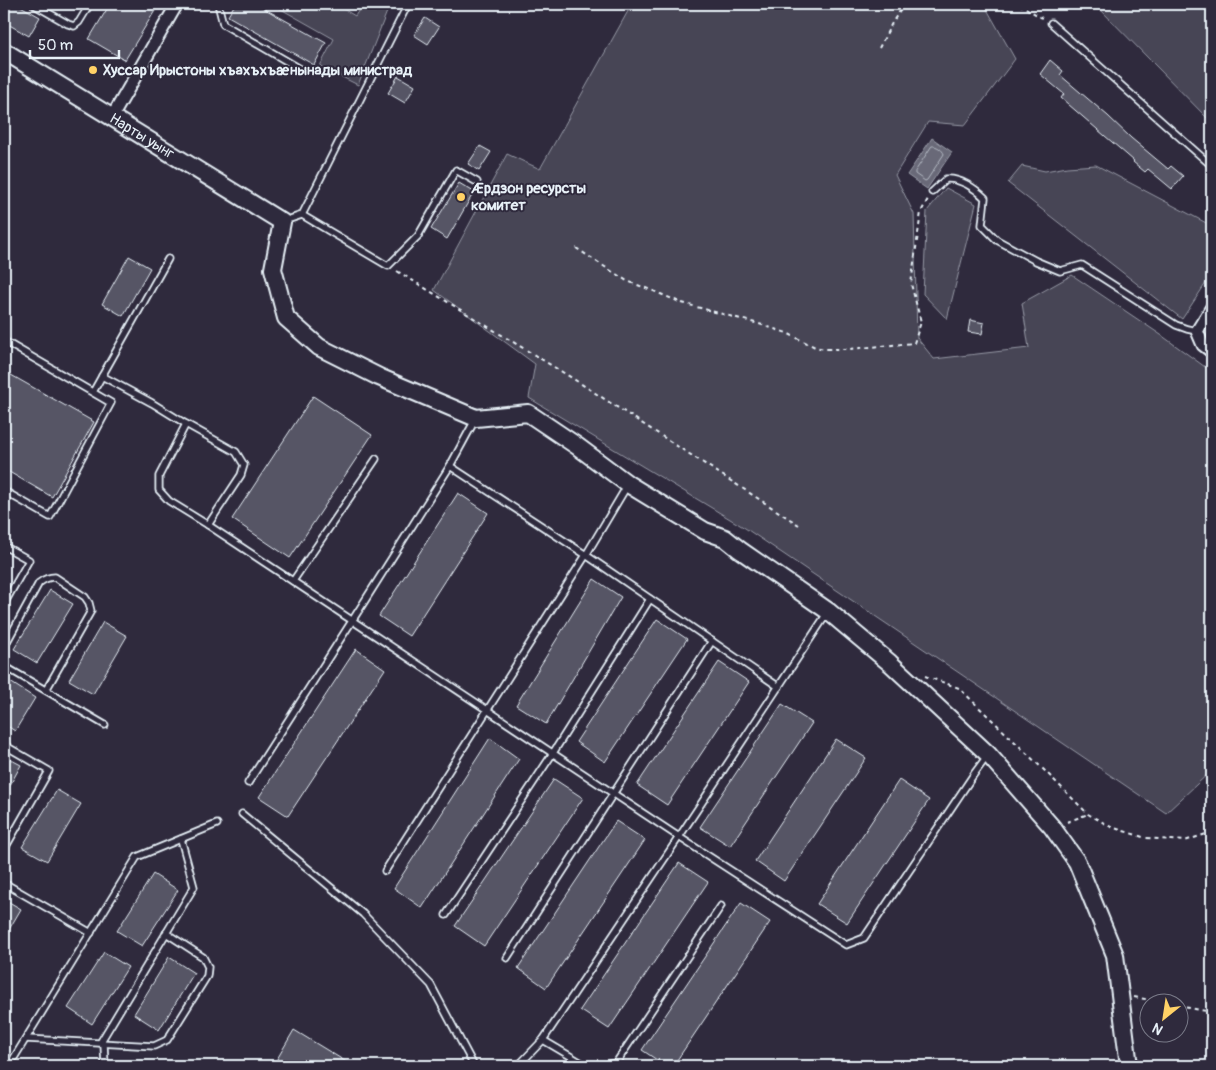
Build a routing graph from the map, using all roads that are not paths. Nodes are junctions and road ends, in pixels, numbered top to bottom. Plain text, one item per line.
1 (33, 4) edge
2 (90, 4) edge
3 (177, 4) edge
4 (218, 4) edge
5 (408, 4) edge
6 (1051, 23) dead end
7 (4, 51) edge
8 (302, 70) dead end
9 (112, 117) junction
10 (1212, 166) edge
11 (477, 182) dead end
12 (932, 192) road end
13 (302, 215) junction
14 (282, 222) junction
15 (168, 259) dead end
16 (1212, 307) edge
17 (1198, 331) junction
18 (4, 341) edge
19 (1212, 352) edge
20 (102, 376) junction
21 (93, 392) junction
22 (476, 418) junction
23 (186, 424) junction
24 (376, 459) dead end
25 (450, 466) junction
26 (628, 484) junction
27 (4, 491) edge
28 (208, 525) junction
29 (4, 546) edge
30 (586, 555) junction
31 (293, 581) junction
32 (650, 599) junction
33 (4, 604) edge
34 (828, 611) junction
35 (352, 621) junction
36 (712, 641) junction
37 (4, 647) edge
38 (4, 666) edge
39 (779, 687) junction
40 (46, 690) junction
41 (488, 710) junction
42 (105, 725) dead end
43 (4, 745) edge
44 (553, 753) junction
45 (988, 754) junction
46 (248, 783) dead end
47 (614, 793) junction
48 (242, 814) dead end
49 (217, 824) dead end
50 (679, 837) junction
51 (181, 839) junction
52 (4, 850) edge
53 (385, 871) dead end
54 (4, 883) edge
55 (721, 906) dead end
56 (446, 916) dead end
57 (90, 933) junction
58 (166, 933) junction
59 (507, 958) dead end
60 (26, 1039) junction
61 (543, 1040) junction
62 (102, 1044) junction
63 (9, 1066) edge
64 (105, 1066) edge
65 (474, 1066) edge
66 (518, 1066) edge
67 (587, 1066) edge
68 (596, 1066) edge
69 (1129, 1066) edge

1 - 2 lane
3 - 9 street
4 - 8 lane
5 - 13 lane
6 - 10 lane
7 - 9 street, Нарты уынг
9 - 14 street, Нарты уынг
11 - 13 lane
12 - 17 lane
13 - 14 lane
14 - 22 street
15 - 20 lane
16 - 17 street
17 - 19 street
18 - 21 lane
20 - 21 lane
20 - 23 lane
21 - 27 lane
22 - 25 lane
22 - 26 street
23 - 28 lane
23 - 28 lane
24 - 31 lane
25 - 30 lane
25 - 35 lane
26 - 30 lane
26 - 34 street
28 - 31 lane
29 - 33 lane
30 - 32 lane
30 - 41 lane
31 - 35 lane
32 - 36 lane
32 - 44 lane
34 - 39 lane
34 - 45 street
35 - 41 lane
35 - 46 lane
36 - 39 lane
36 - 47 lane
37 - 40 lane
38 - 40 lane
39 - 50 lane
40 - 42 lane
41 - 44 lane
41 - 53 lane
43 - 52 lane
44 - 47 lane
44 - 56 lane
45 - 50 lane
45 - 69 street
47 - 50 lane
47 - 59 lane
48 - 65 lane
49 - 51 lane
50 - 61 lane
51 - 57 lane
51 - 58 lane
54 - 57 lane
55 - 68 lane
57 - 60 lane
58 - 62 lane
58 - 62 lane
60 - 62 lane
60 - 63 lane
61 - 66 lane
61 - 67 lane
62 - 64 lane

